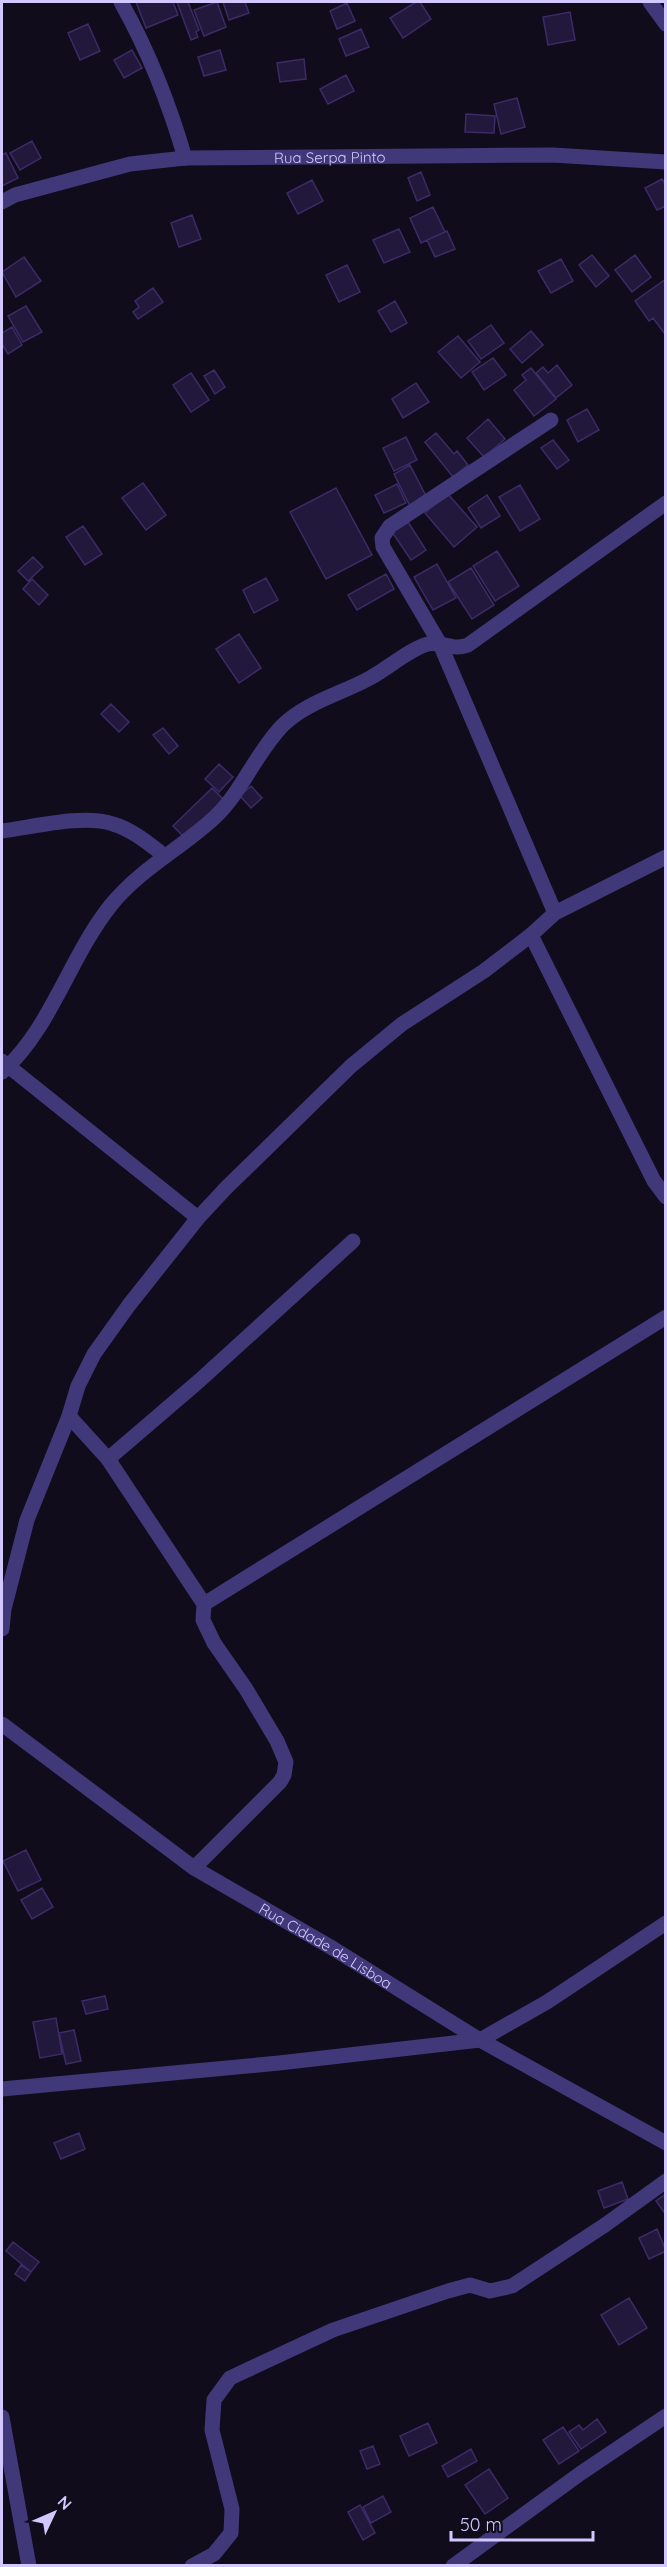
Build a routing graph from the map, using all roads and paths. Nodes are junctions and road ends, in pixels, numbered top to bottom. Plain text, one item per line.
1 (121, 2) edge
2 (650, 2) edge
3 (666, 24) edge
4 (185, 158) junction
5 (666, 162) edge
6 (2, 202) edge
7 (551, 420) dead end
8 (666, 503) edge
9 (440, 644) junction
10 (2, 831) edge
11 (165, 856) junction
12 (666, 857) edge
13 (555, 913) junction
14 (531, 935) junction
15 (3, 1066) edge
16 (660, 1178) edge
17 (666, 1197) edge
18 (198, 1218) junction
19 (353, 1241) dead end
20 (666, 1317) edge
21 (69, 1416) junction
22 (108, 1459) junction
23 (204, 1604) junction
24 (2, 1629) edge
25 (2, 1724) edge
26 (194, 1868) junction
27 (666, 1923) edge
28 (480, 2040) junction
29 (2, 2089) edge
30 (666, 2143) edge
31 (666, 2181) edge
32 (666, 2416) edge
33 (2, 2417) edge
34 (29, 2565) edge
35 (192, 2565) edge
36 (453, 2565) edge

1 - 4 street
2 - 3 street
4 - 5 street, Rua Serpa Pinto
4 - 6 street, Rua Serpa Pinto
7 - 9 street
8 - 9 street
9 - 11 street
9 - 13 street
10 - 11 street
11 - 15 street
12 - 13 street
13 - 14 street
14 - 16 street
14 - 18 street
15 - 18 street
16 - 17 street
18 - 21 street
19 - 22 street
20 - 23 street
21 - 22 street
21 - 24 street
22 - 23 street
23 - 26 street
25 - 26 street, Rua Cidade de Lisboa
26 - 28 street, Rua Cidade de Lisboa
27 - 28 street
28 - 29 street
28 - 30 street, Rua Cidade de Lisboa
31 - 35 street
32 - 36 street
33 - 34 street

